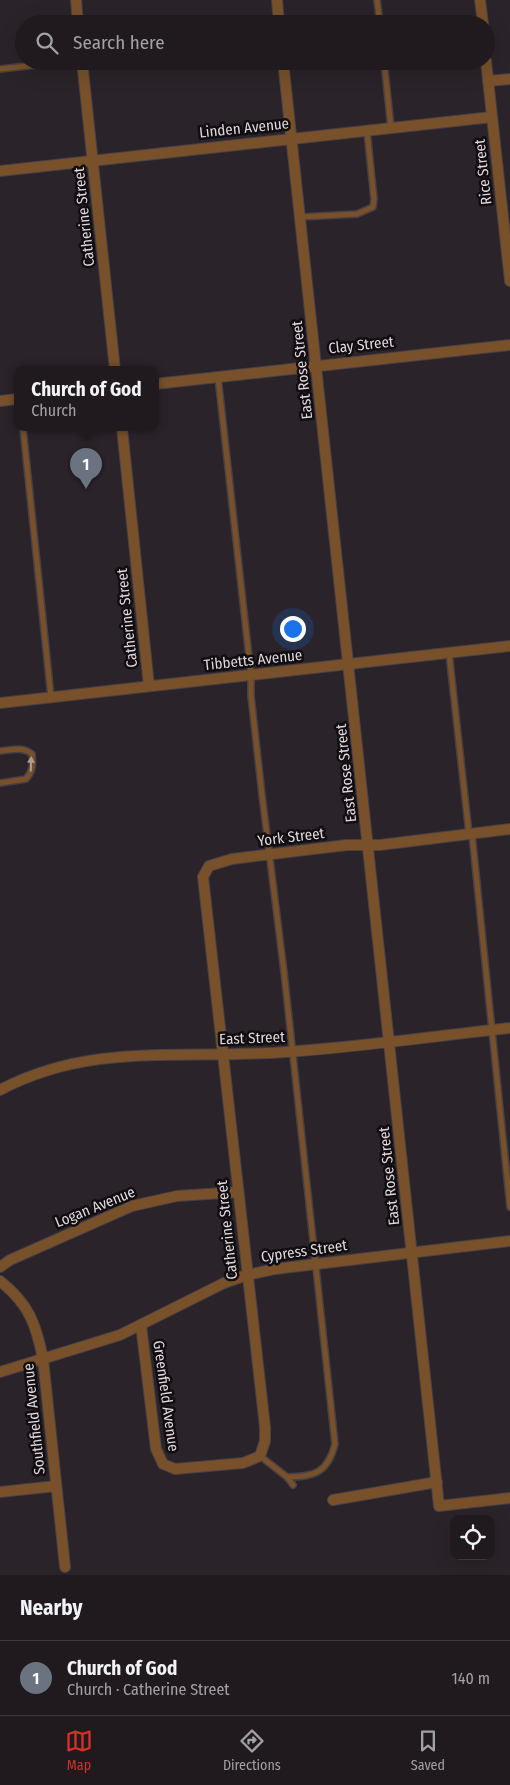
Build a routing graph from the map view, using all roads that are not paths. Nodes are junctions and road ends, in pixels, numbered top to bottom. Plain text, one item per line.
1 (76, 0) edge
2 (277, 0) edge
3 (378, 0) edge
4 (480, 0) edge
5 (77, 15) edge
6 (279, 15) edge
7 (379, 15) edge
8 (481, 15) edge
9 (15, 67) edge
10 (0, 69) edge
11 (83, 70) edge
12 (285, 70) edge
13 (385, 70) edge
14 (487, 70) edge
15 (510, 79) edge
16 (488, 81) junction
17 (492, 117) junction
18 (392, 128) junction
19 (367, 130) junction
20 (292, 138) junction
21 (93, 160) junction
22 (0, 170) edge
23 (300, 217) junction
24 (510, 281) edge
25 (510, 345) edge
26 (316, 365) junction
27 (115, 366) edge
28 (218, 376) junction
29 (159, 383) edge
30 (14, 400) edge
31 (0, 402) edge
32 (23, 431) edge
33 (122, 431) edge
34 (510, 646) edge
35 (449, 653) junction
36 (349, 664) junction
37 (251, 675) junction
38 (150, 686) junction
39 (51, 698) junction
40 (0, 703) edge
41 (0, 751) edge
42 (0, 783) edge
43 (510, 828) edge
44 (470, 834) junction
45 (368, 845) junction
46 (270, 854) junction
47 (210, 937) joint
48 (510, 1028) edge
49 (491, 1030) junction
50 (390, 1042) junction
51 (291, 1052) junction
52 (223, 1055) junction
53 (0, 1090) edge
54 (238, 1192) junction
55 (510, 1207) edge
56 (510, 1241) edge
57 (413, 1252) junction
58 (316, 1264) junction
59 (0, 1267) edge
60 (247, 1275) junction
61 (0, 1281) edge
62 (141, 1326) junction
63 (43, 1359) junction
64 (0, 1372) edge
65 (260, 1456) junction
66 (287, 1477) junction
67 (437, 1482) junction
68 (293, 1485) dead end
69 (56, 1486) junction
70 (0, 1492) edge
71 (510, 1498) edge
72 (333, 1500) dead end
73 (64, 1567) dead end

1 - 5 street
2 - 6 street
3 - 7 lane
4 - 8 street
9 - 10 lane
11 - 21 street, Catherine Street
12 - 20 street, East Rose Street
13 - 18 lane
14 - 16 street, Rice Street
15 - 16 street
16 - 17 street, Rice Street
17 - 18 street, Linden Avenue
17 - 24 street, Rice Street
18 - 19 street, Linden Avenue
19 - 20 street, Linden Avenue
19 - 23 lane
20 - 21 street, Linden Avenue
20 - 23 street, East Rose Street
21 - 22 street, Linden Avenue
21 - 27 street, Catherine Street
23 - 26 street, East Rose Street
25 - 26 street, Clay Street
26 - 28 street, Clay Street
26 - 36 street, East Rose Street
28 - 29 street, Clay Street
28 - 37 lane
30 - 31 street
32 - 39 lane
33 - 38 street, Catherine Street
34 - 35 street, Tibbetts Avenue
35 - 36 street, Tibbetts Avenue
35 - 44 lane
36 - 37 street, Tibbetts Avenue
36 - 45 street, East Rose Street
37 - 38 street, Tibbetts Avenue
37 - 46 lane
38 - 39 street, Tibbetts Avenue
39 - 40 street, Tibbetts Avenue
42 -> 41 lane
43 - 44 street, York Street
44 - 45 street, York Street
44 - 49 lane
45 - 46 street, York Street
45 - 50 street, East Rose Street
46 - 47 street, York Street
46 - 51 lane
47 - 52 street, Catherine Street
48 - 49 street, East Street
49 - 50 street, East Street
49 - 55 lane
50 - 51 street, East Street
50 - 57 street, East Rose Street
51 - 52 street, East Street
51 - 58 lane
52 - 53 street, East Street
52 - 54 street, Catherine Street
54 - 59 street, Logan Avenue
54 - 60 street, Catherine Street
56 - 57 street, Cypress Street
57 - 58 street, Cypress Street
57 - 67 street, East Rose Street
58 - 60 street, Cypress Street
58 - 66 lane
60 - 62 street, Cypress Street
60 - 65 street, Catherine Street
61 - 63 street, Southfield Avenue
62 - 63 street, Cypress Street
62 - 65 street, Greenfield Avenue
63 - 64 street, Cypress Street
63 - 69 street, Southfield Avenue
65 - 66 lane
66 - 68 lane
67 - 71 street, East Rose Street
67 - 72 street
69 - 70 street
69 - 73 street, Southfield Avenue

